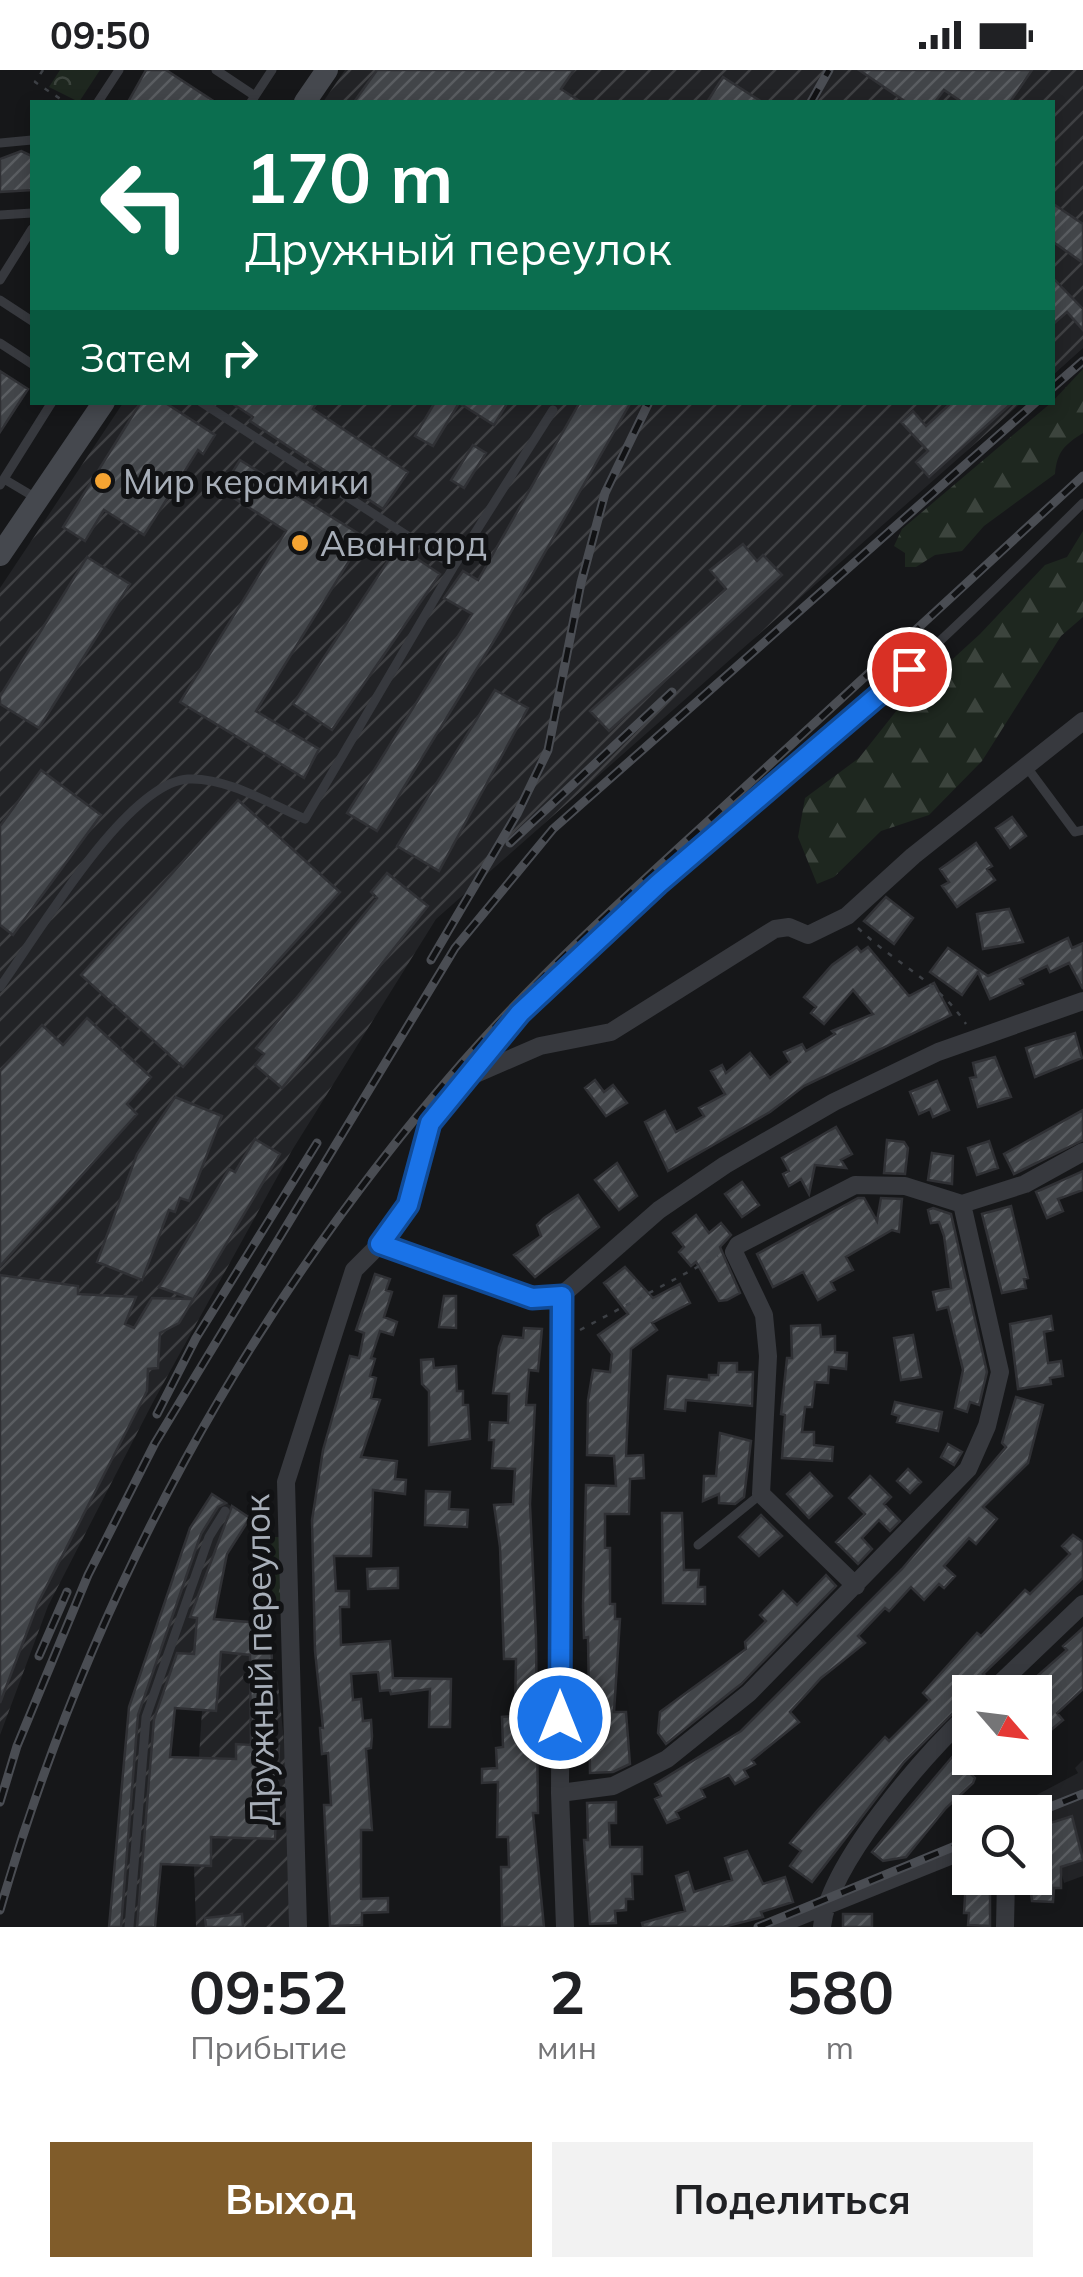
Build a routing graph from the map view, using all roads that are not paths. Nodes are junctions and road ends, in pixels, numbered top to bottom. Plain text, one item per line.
1 (119, 70) edge
2 (216, 70) edge
3 (272, 70) edge
4 (327, 70) edge
5 (253, 99) edge
6 (99, 100) edge
7 (306, 100) edge
8 (30, 140) edge
9 (0, 142) edge
10 (30, 213) edge
11 (0, 215) edge
12 (30, 232) edge
13 (0, 280) edge
14 (0, 300) edge
15 (30, 319) edge
16 (0, 343) edge
17 (30, 363) edge
18 (50, 405) edge
19 (102, 405) edge
20 (207, 405) edge
21 (553, 410) dead end
22 (2, 482) edge
23 (38, 500) junction
24 (1083, 503) edge
25 (0, 555) edge
26 (454, 566) junction
27 (1083, 721) edge
28 (1026, 766) junction
29 (1083, 830) edge
30 (0, 988) edge
31 (1083, 1001) edge
32 (464, 1079) junction
33 (1083, 1152) edge
34 (962, 1204) junction
35 (380, 1244) junction
36 (562, 1296) junction
37 (761, 1494) junction
38 (225, 1511) dead end
39 (698, 1545) dead end
40 (856, 1586) junction
41 (1083, 1604) edge
42 (1009, 1675) edge
43 (952, 1733) edge
44 (560, 1793) junction
45 (952, 1855) edge
46 (1006, 1895) edge
47 (824, 1906) junction
48 (129, 1927) edge
49 (298, 1927) edge
50 (565, 1927) edge
51 (773, 1927) edge
52 (822, 1927) edge
53 (1005, 1927) edge

1 - 6 lane
2 - 5 lane
3 - 5 lane
4 - 7 street
8 - 9 lane
10 - 11 lane
12 - 13 lane
14 - 15 lane
16 - 17 lane
18 - 22 lane
19 - 23 street
20 - 26 lane
21 - 26 lane
22 - 23 lane
23 - 25 street
24 - 32 lane
26 - 30 lane
27 - 28 street
28 - 29 lane
28 - 32 street
31 - 36 street
32 - 35 street, Дружный переулок
33 - 34 street
34 - 37 street
34 - 40 street
35 - 36 street
35 - 49 street, Дружный переулок
36 - 44 street
37 - 39 lane
37 - 40 street
38 - 48 lane
40 - 44 street
41 - 42 street
43 - 47 street
44 - 50 street
45 - 47 street
46 - 53 street
47 - 51 street
47 - 52 street

